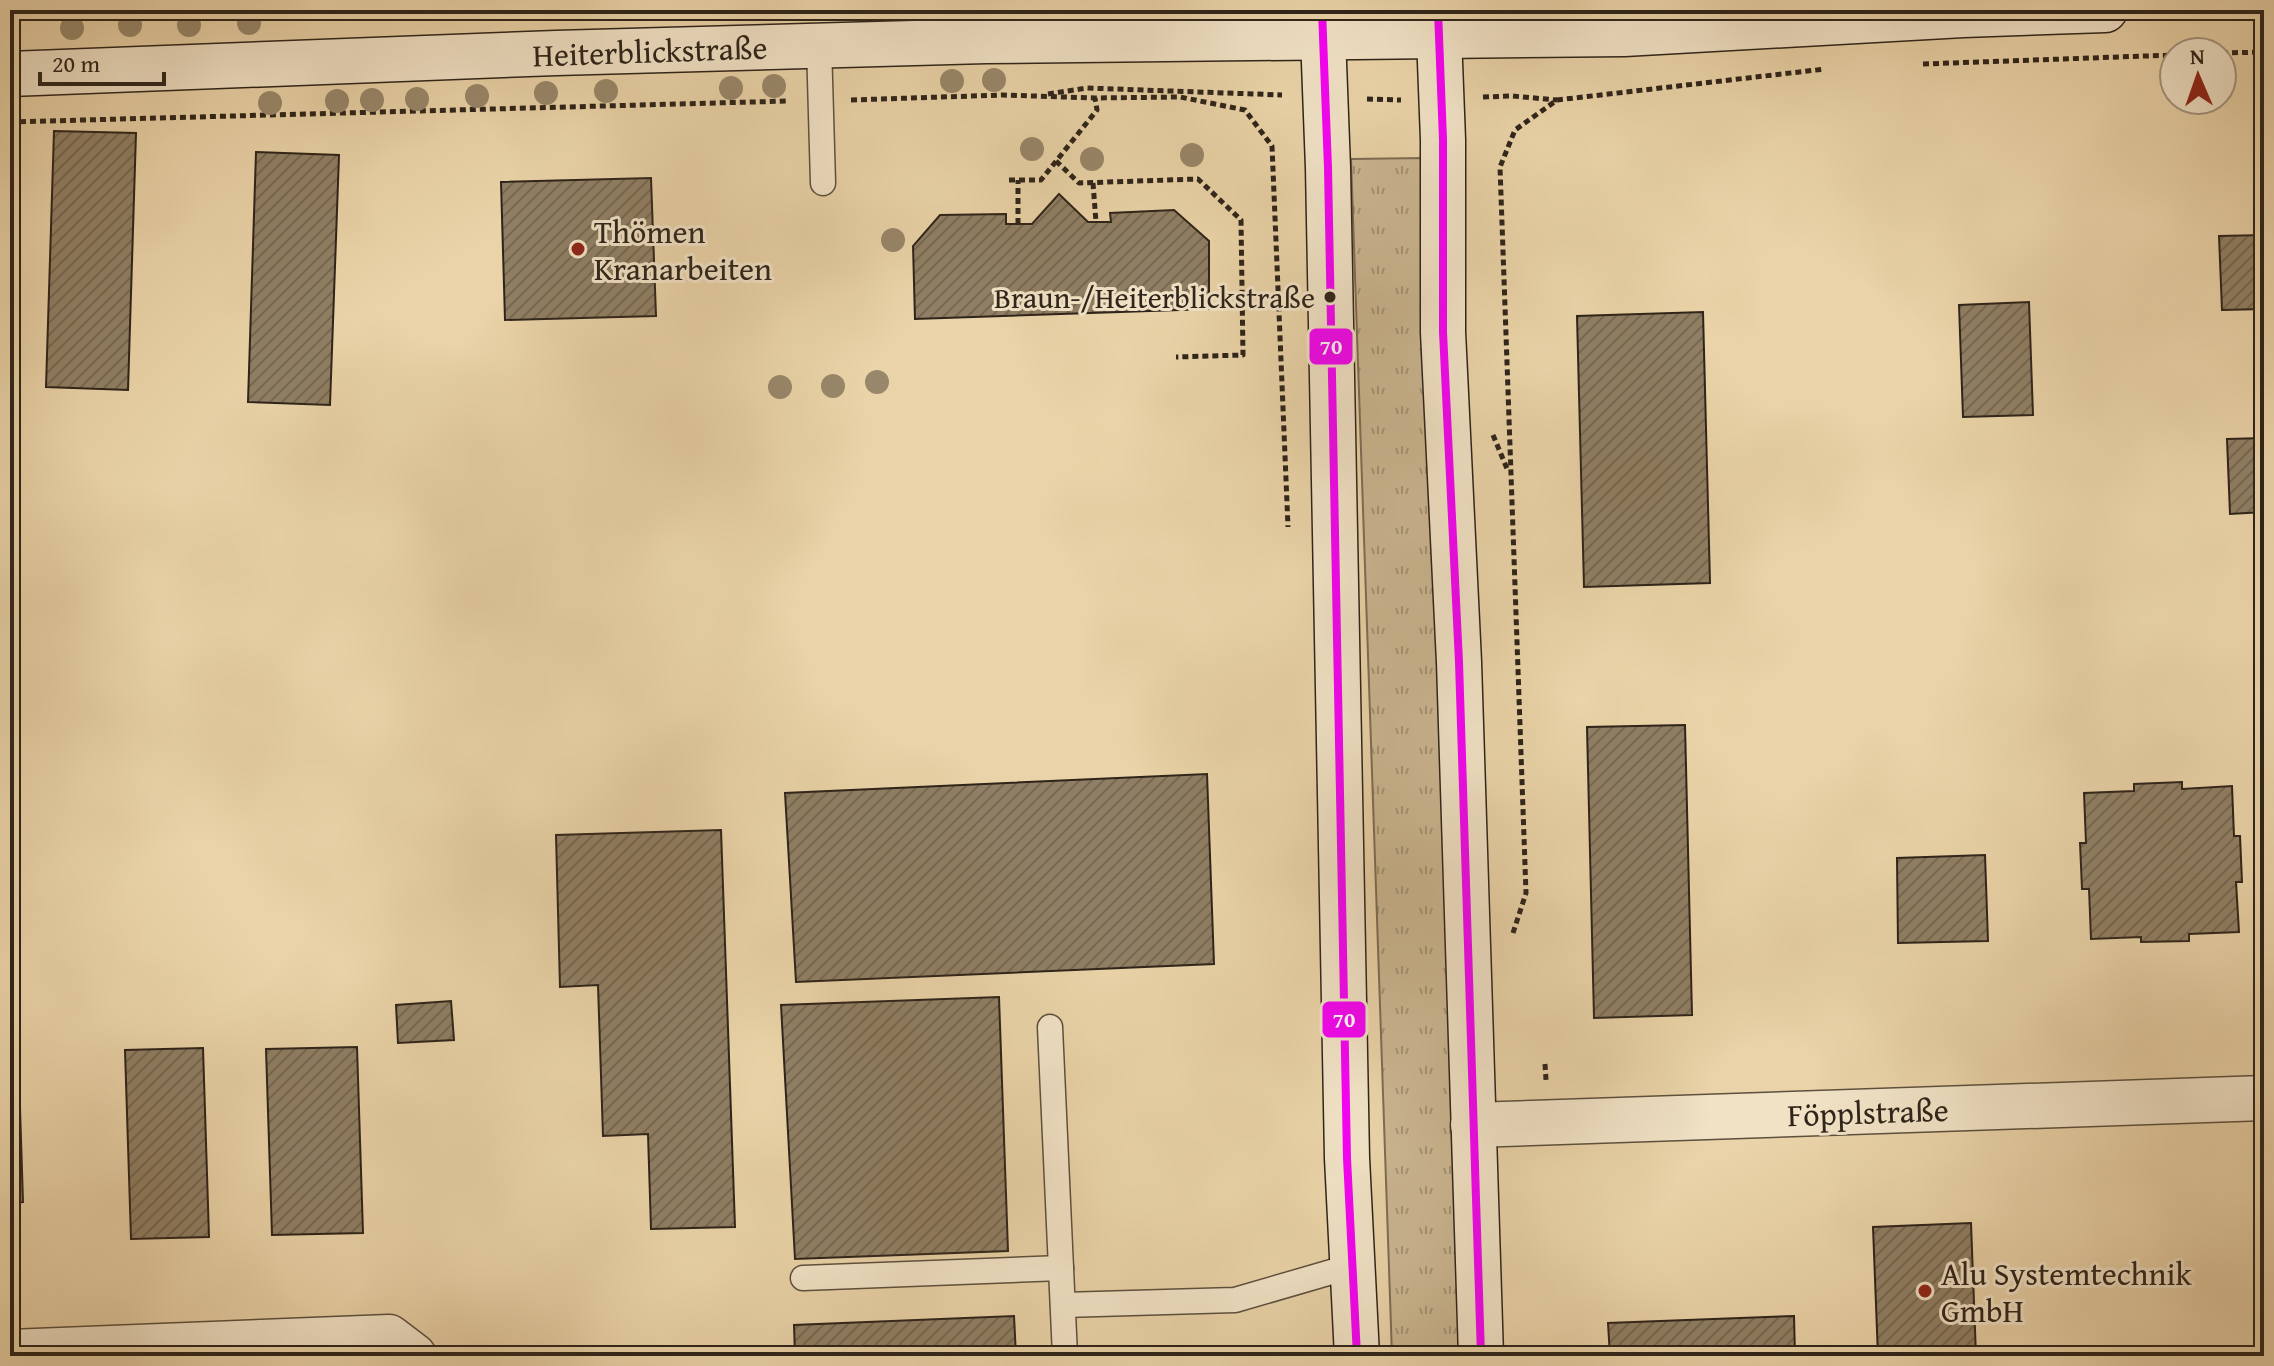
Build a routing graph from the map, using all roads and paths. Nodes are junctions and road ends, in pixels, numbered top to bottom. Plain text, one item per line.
1 (244, 10) edge
2 (2105, 10) edge
3 (10, 18) edge
4 (1322, 23) edge
5 (1439, 23) edge
6 (819, 45) junction
7 (2264, 52) edge
8 (2238, 53) edge
9 (2158, 56) edge
10 (1910, 64) dead end
11 (1834, 68) dead end
12 (10, 74) edge
13 (1095, 98) junction
14 (820, 100) junction
15 (10, 122) edge
16 (1056, 161) junction
17 (1009, 180) dead end
18 (1018, 180) junction
19 (823, 183) dead end
20 (1093, 183) junction
21 (1096, 222) dead end
22 (1018, 224) dead end
23 (1176, 357) dead end
24 (1289, 541) dead end
25 (1526, 893) dead end
26 (1050, 1027) dead end
27 (2264, 1098) edge
28 (1473, 1125) junction
29 (1352, 1266) junction
30 (1061, 1268) junction
31 (803, 1278) dead end
32 (1063, 1305) junction
33 (10, 1352) edge
34 (414, 1356) edge
35 (1065, 1356) edge
36 (1357, 1356) edge
37 (1481, 1356) edge

1 - 3 path
2 - 5 street, Heiterblickstraße
4 - 5 street, Heiterblickstraße
4 - 6 street, Heiterblickstraße
4 - 29 street
5 - 28 street
6 - 12 street, Heiterblickstraße
6 - 14 lane
7 - 8 path
9 - 10 path
11 - 25 path
13 - 14 path
13 - 16 path
13 - 24 path
14 - 15 path
14 - 19 lane
16 - 18 path
16 - 20 path
17 - 18 path
18 - 22 path
20 - 21 path
20 - 23 path
26 - 30 lane
27 - 28 street, Föpplstraße
28 - 37 street
29 - 32 lane
29 - 36 street
30 - 31 lane
30 - 32 lane
32 - 35 lane
33 - 34 street

